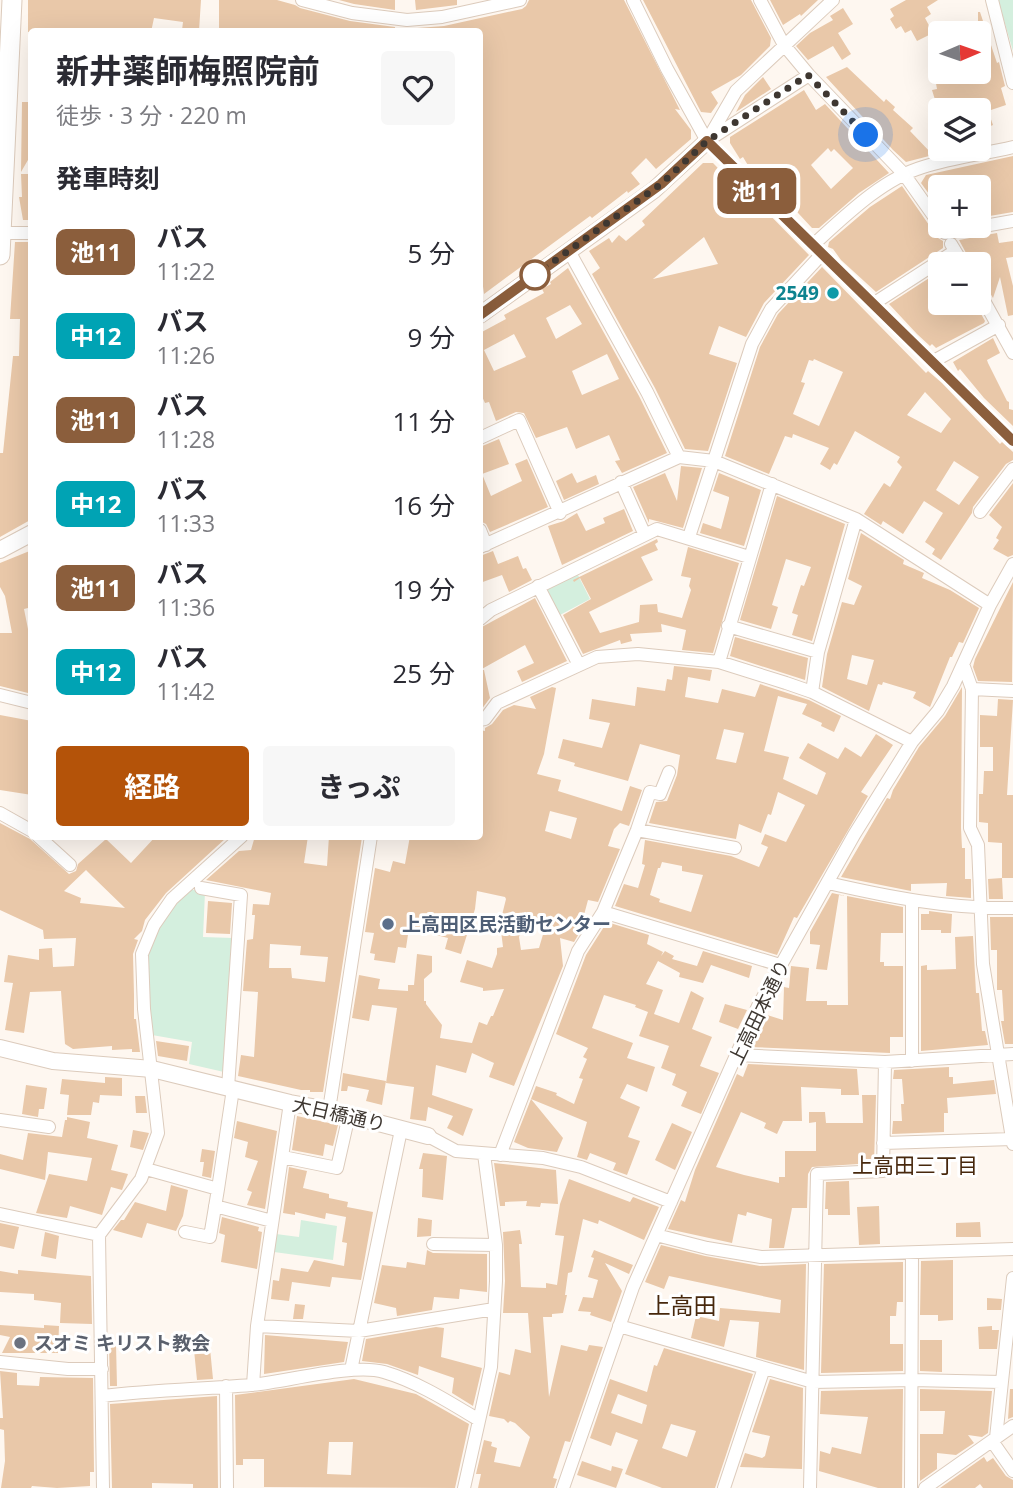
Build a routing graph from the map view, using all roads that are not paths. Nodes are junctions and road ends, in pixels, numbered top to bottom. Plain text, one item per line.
1 (12, 0) edge
2 (302, 0) edge
3 (520, 0) edge
4 (633, 0) edge
5 (760, 0) edge
6 (833, 0) edge
7 (992, 0) edge
8 (477, 5) edge
9 (784, 45) junction
10 (808, 75) junction
11 (1013, 83) edge
12 (4, 91) edge
13 (707, 141) junction
14 (1013, 147) edge
15 (904, 174) junction
16 (928, 208) edge
17 (1013, 221) edge
18 (991, 223) edge
19 (2, 233) edge
20 (28, 233) edge
21 (948, 238) edge
22 (817, 249) junction
23 (569, 251) junction
24 (955, 251) joint
25 (0, 255) edge
26 (873, 304) junction
27 (991, 312) edge
28 (483, 313) edge
29 (999, 325) junction
30 (1013, 353) edge
31 (932, 362) junction
32 (483, 437) edge
33 (1013, 440) edge
34 (679, 457) junction
35 (713, 461) junction
36 (1013, 469) edge
37 (621, 482) junction
38 (772, 484) junction
39 (980, 512) dead end
40 (560, 513) junction
41 (856, 519) junction
42 (644, 533) junction
43 (28, 535) edge
44 (689, 537) junction
45 (483, 546) edge
46 (0, 550) edge
47 (748, 556) junction
48 (1013, 564) edge
49 (538, 586) junction
50 (990, 606) junction
51 (483, 617) edge
52 (728, 626) junction
53 (818, 652) junction
54 (719, 662) junction
55 (963, 664) junction
56 (579, 665) junction
57 (972, 690) junction
58 (1013, 691) edge
59 (812, 692) junction
60 (0, 695) edge
61 (28, 702) edge
62 (483, 719) edge
63 (912, 742) junction
64 (668, 772) dead end
65 (0, 813) edge
66 (28, 829) edge
67 (637, 830) junction
68 (42, 840) edge
69 (238, 840) edge
70 (370, 840) edge
71 (735, 848) dead end
72 (70, 865) dead end
73 (828, 883) junction
74 (201, 888) dead end
75 (912, 901) junction
76 (1013, 908) edge
77 (981, 909) junction
78 (603, 912) junction
79 (780, 965) junction
80 (0, 1048) edge
81 (1013, 1054) edge
82 (736, 1055) junction
83 (997, 1055) junction
84 (912, 1061) junction
85 (885, 1062) junction
86 (152, 1069) junction
87 (230, 1088) junction
88 (290, 1103) junction
89 (329, 1110) junction
90 (349, 1115) junction
91 (0, 1120) edge
92 (49, 1127) dead end
93 (401, 1130) junction
94 (428, 1136) joint
95 (1013, 1141) edge
96 (883, 1143) junction
97 (484, 1154) junction
98 (500, 1156) junction
99 (283, 1157) junction
100 (146, 1169) junction
101 (218, 1189) junction
102 (671, 1202) junction
103 (215, 1206) junction
104 (0, 1214) edge
105 (272, 1221) junction
106 (185, 1232) dead end
107 (99, 1235) junction
108 (656, 1235) junction
109 (433, 1244) dead end
110 (496, 1245) junction
111 (1013, 1249) edge
112 (912, 1253) junction
113 (816, 1256) junction
114 (1013, 1278) edge
115 (1012, 1308) edge
116 (494, 1309) junction
117 (257, 1326) junction
118 (619, 1326) junction
119 (359, 1331) junction
120 (0, 1362) edge
121 (764, 1368) junction
122 (102, 1369) junction
123 (351, 1370) junction
124 (912, 1380) junction
125 (813, 1382) junction
126 (1000, 1382) junction
127 (253, 1385) junction
128 (226, 1386) junction
129 (102, 1396) junction
130 (479, 1420) junction
131 (1013, 1426) edge
132 (994, 1439) junction
133 (1013, 1471) edge
134 (103, 1488) edge
135 (227, 1488) edge
136 (464, 1488) edge
137 (563, 1488) edge
138 (724, 1488) edge
139 (810, 1488) edge
140 (911, 1488) edge
141 (925, 1488) edge

1 - 12 main road
2 - 8 street
3 - 8 street
4 - 13 street
5 - 9 street
6 - 9 street
7 - 11 street
9 - 10 street
9 - 13 street
10 - 13 street
10 - 15 street
12 - 19 main road
13 - 22 street
13 - 23 street
14 - 15 street
15 - 16 street
15 - 22 street
17 - 18 street
19 - 20 street
19 - 25 main road
21 - 24 street
22 - 26 street
22 - 35 street
23 - 28 street
23 - 34 street
24 - 26 street
26 - 31 street
27 - 29 street
29 - 30 street
29 - 31 street
31 - 33 street
32 - 40 street
34 - 35 street
34 - 37 street
35 - 38 street
35 - 44 street
36 - 39 street
37 - 40 street
37 - 42 street
38 - 41 street
38 - 47 street
40 - 45 street
41 - 50 street
41 - 53 street
42 - 44 street
42 - 49 street
43 - 46 street
44 - 47 street
47 - 52 street
48 - 50 street, 上高田本通り
49 - 51 street
49 - 56 street
50 - 55 street, 上高田本通り
52 - 53 street
52 - 54 street
53 - 59 street
54 - 56 street
54 - 59 street
55 - 57 street
55 - 63 street, 上高田本通り
56 - 62 street
57 - 58 street
57 - 77 street
59 - 63 street
60 - 61 street
63 - 73 street, 上高田本通り
64 - 67 street
65 - 66 street
67 - 71 street
67 - 78 street
68 - 72 street
69 - 86 street
70 - 89 street
73 - 75 street
73 - 79 street, 上高田本通り
74 - 87 street
75 - 77 street
75 - 84 street
76 - 77 street
77 - 83 street
78 - 79 street
78 - 98 street
79 - 82 street, 上高田本通り
80 - 86 street, 大日橋通り
81 - 83 street
82 - 85 street
82 - 102 street, 上高田本通り
83 - 84 street
83 - 95 street
84 - 85 street
85 - 96 street
86 - 87 street, 大日橋通り
86 - 100 street
87 - 88 street, 大日橋通り
87 - 101 street
88 - 89 street, 大日橋通り
88 - 99 street
89 - 90 street, 大日橋通り
90 - 93 street, 大日橋通り
90 - 99 street
91 - 92 street
93 - 94 street, 大日橋通り
93 - 119 street
94 - 97 street, 大日橋通り
95 - 96 street
96 - 113 street
97 - 98 street, 大日橋通り
97 - 110 street
98 - 102 street, 大日橋通り
99 - 105 street
100 - 101 street
100 - 107 street
101 - 103 street
102 - 108 street, 上高田本通り
103 - 105 street
103 - 106 street
104 - 107 street
105 - 117 street
107 - 122 street
108 - 113 street
108 - 118 street, 上高田本通り
109 - 110 street
110 - 116 street
111 - 112 street
112 - 113 street
112 - 124 street
113 - 125 street
114 - 115 street
115 - 126 street
116 - 119 street
116 - 130 street
117 - 119 street
117 - 127 street
118 - 121 street
118 - 137 street, 上高田本通り
119 - 123 street
120 - 122 street
121 - 125 street
121 - 138 street
122 - 129 street
123 - 127 street
123 - 130 street
124 - 125 street
124 - 126 street
124 - 140 street
125 - 139 street
126 - 132 street
127 - 128 street
128 - 129 street
128 - 135 street
129 - 134 street
130 - 136 street
131 - 132 street
132 - 133 street
132 - 141 street

